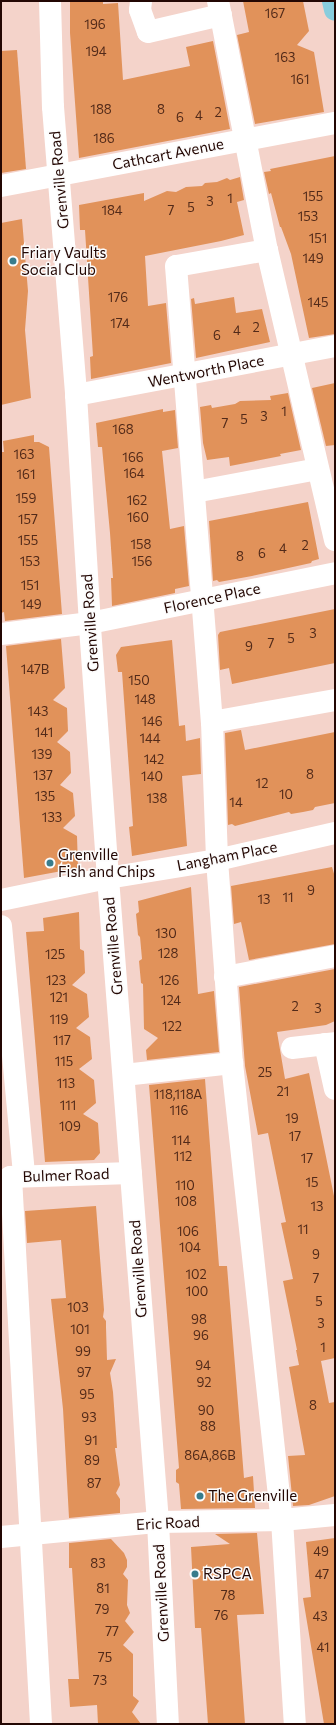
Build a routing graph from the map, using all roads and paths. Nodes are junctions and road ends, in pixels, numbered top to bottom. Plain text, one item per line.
1 (50, 1) edge
2 (141, 1) edge
3 (333, 1) edge
4 (219, 8) edge
5 (335, 10) edge
6 (335, 123) edge
7 (246, 140) junction
8 (59, 175) junction
9 (1, 186) edge
10 (267, 250) junction
11 (335, 346) edge
12 (292, 354) junction
13 (184, 376) junction
14 (76, 395) junction
15 (318, 469) junction
16 (194, 492) junction
17 (335, 540) edge
18 (335, 573) edge
19 (202, 600) junction
20 (90, 623) junction
21 (1, 634) edge
22 (335, 700) edge
23 (212, 722) junction
24 (335, 833) edge
25 (216, 860) junction
26 (108, 878) junction
27 (1, 900) edge
28 (1, 926) edge
29 (335, 956) edge
30 (225, 977) junction
31 (330, 1044) edge
32 (292, 1048) dead end
33 (232, 1063) junction
34 (124, 1075) junction
35 (335, 1089) edge
36 (130, 1173) junction
37 (12, 1177) edge
38 (335, 1516) edge
39 (282, 1520) junction
40 (158, 1522) junction
41 (29, 1534) junction
42 (1, 1537) edge
43 (41, 1724) edge
44 (168, 1724) edge
45 (295, 1724) edge

1 - 8 street, Grenville Road
2 - 4 street
3 - 5 main road
4 - 7 street
6 - 7 street, Cathcart Avenue
7 - 8 street, Cathcart Avenue
7 - 10 street
8 - 9 street, Cathcart Avenue
8 - 14 street, Grenville Road
10 - 12 street
10 - 13 street
11 - 12 street, Wentworth Place
12 - 13 street, Wentworth Place
12 - 15 street
13 - 14 street, Wentworth Place
13 - 16 street
14 - 20 street, Grenville Road
15 - 16 street
15 - 17 street
16 - 19 street
18 - 19 street, Florence Place
19 - 20 street, Florence Place
19 - 23 street
20 - 21 street, Florence Place
20 - 26 street, Grenville Road
22 - 23 street
23 - 25 street
24 - 25 street, Langham Place
25 - 26 street, Langham Place
25 - 30 street
26 - 27 street, Langham Place
26 - 34 street, Grenville Road
28 - 37 street
29 - 30 street
30 - 33 street
31 - 32 street
31 - 35 street
33 - 34 street
33 - 39 street
34 - 36 street, Grenville Road
36 - 37 street, Bulmer Road
36 - 40 street, Grenville Road
37 - 41 street
38 - 39 street, Eric Road
39 - 40 street, Eric Road
39 - 45 street
40 - 41 street, Eric Road
40 - 44 street, Grenville Road
41 - 42 street, Eric Road
41 - 43 street

